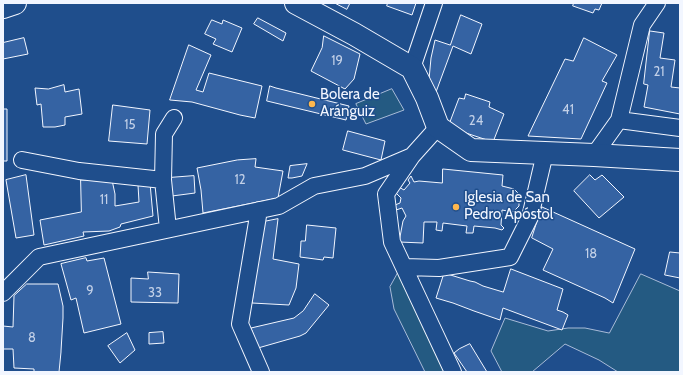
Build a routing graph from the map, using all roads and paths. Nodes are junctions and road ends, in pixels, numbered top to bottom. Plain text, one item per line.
1 (15, 3) edge
2 (296, 3) edge
3 (434, 3) edge
4 (657, 3) edge
5 (3, 7) edge
6 (412, 68) junction
7 (174, 118) dead end
8 (618, 120) junction
9 (438, 127) junction
10 (680, 128) edge
11 (545, 153) junction
12 (594, 155) junction
13 (412, 156) junction
14 (22, 160) dead end
15 (680, 160) edge
16 (163, 180) junction
17 (259, 210) junction
18 (168, 230) junction
19 (404, 267) junction
20 (3, 293) edge
21 (261, 372) edge
22 (453, 372) edge

1 - 5 main road
2 - 6 main road
3 - 6 street
4 - 8 street
6 - 9 main road
7 - 16 street
8 - 10 street
8 - 12 street
9 - 11 main road
9 - 13 street
11 - 12 main road
11 - 19 street
12 - 15 main road
13 - 17 street
13 - 19 street
14 - 16 street
16 - 18 street
17 - 18 street
17 - 21 street
18 - 20 street
19 - 22 street

